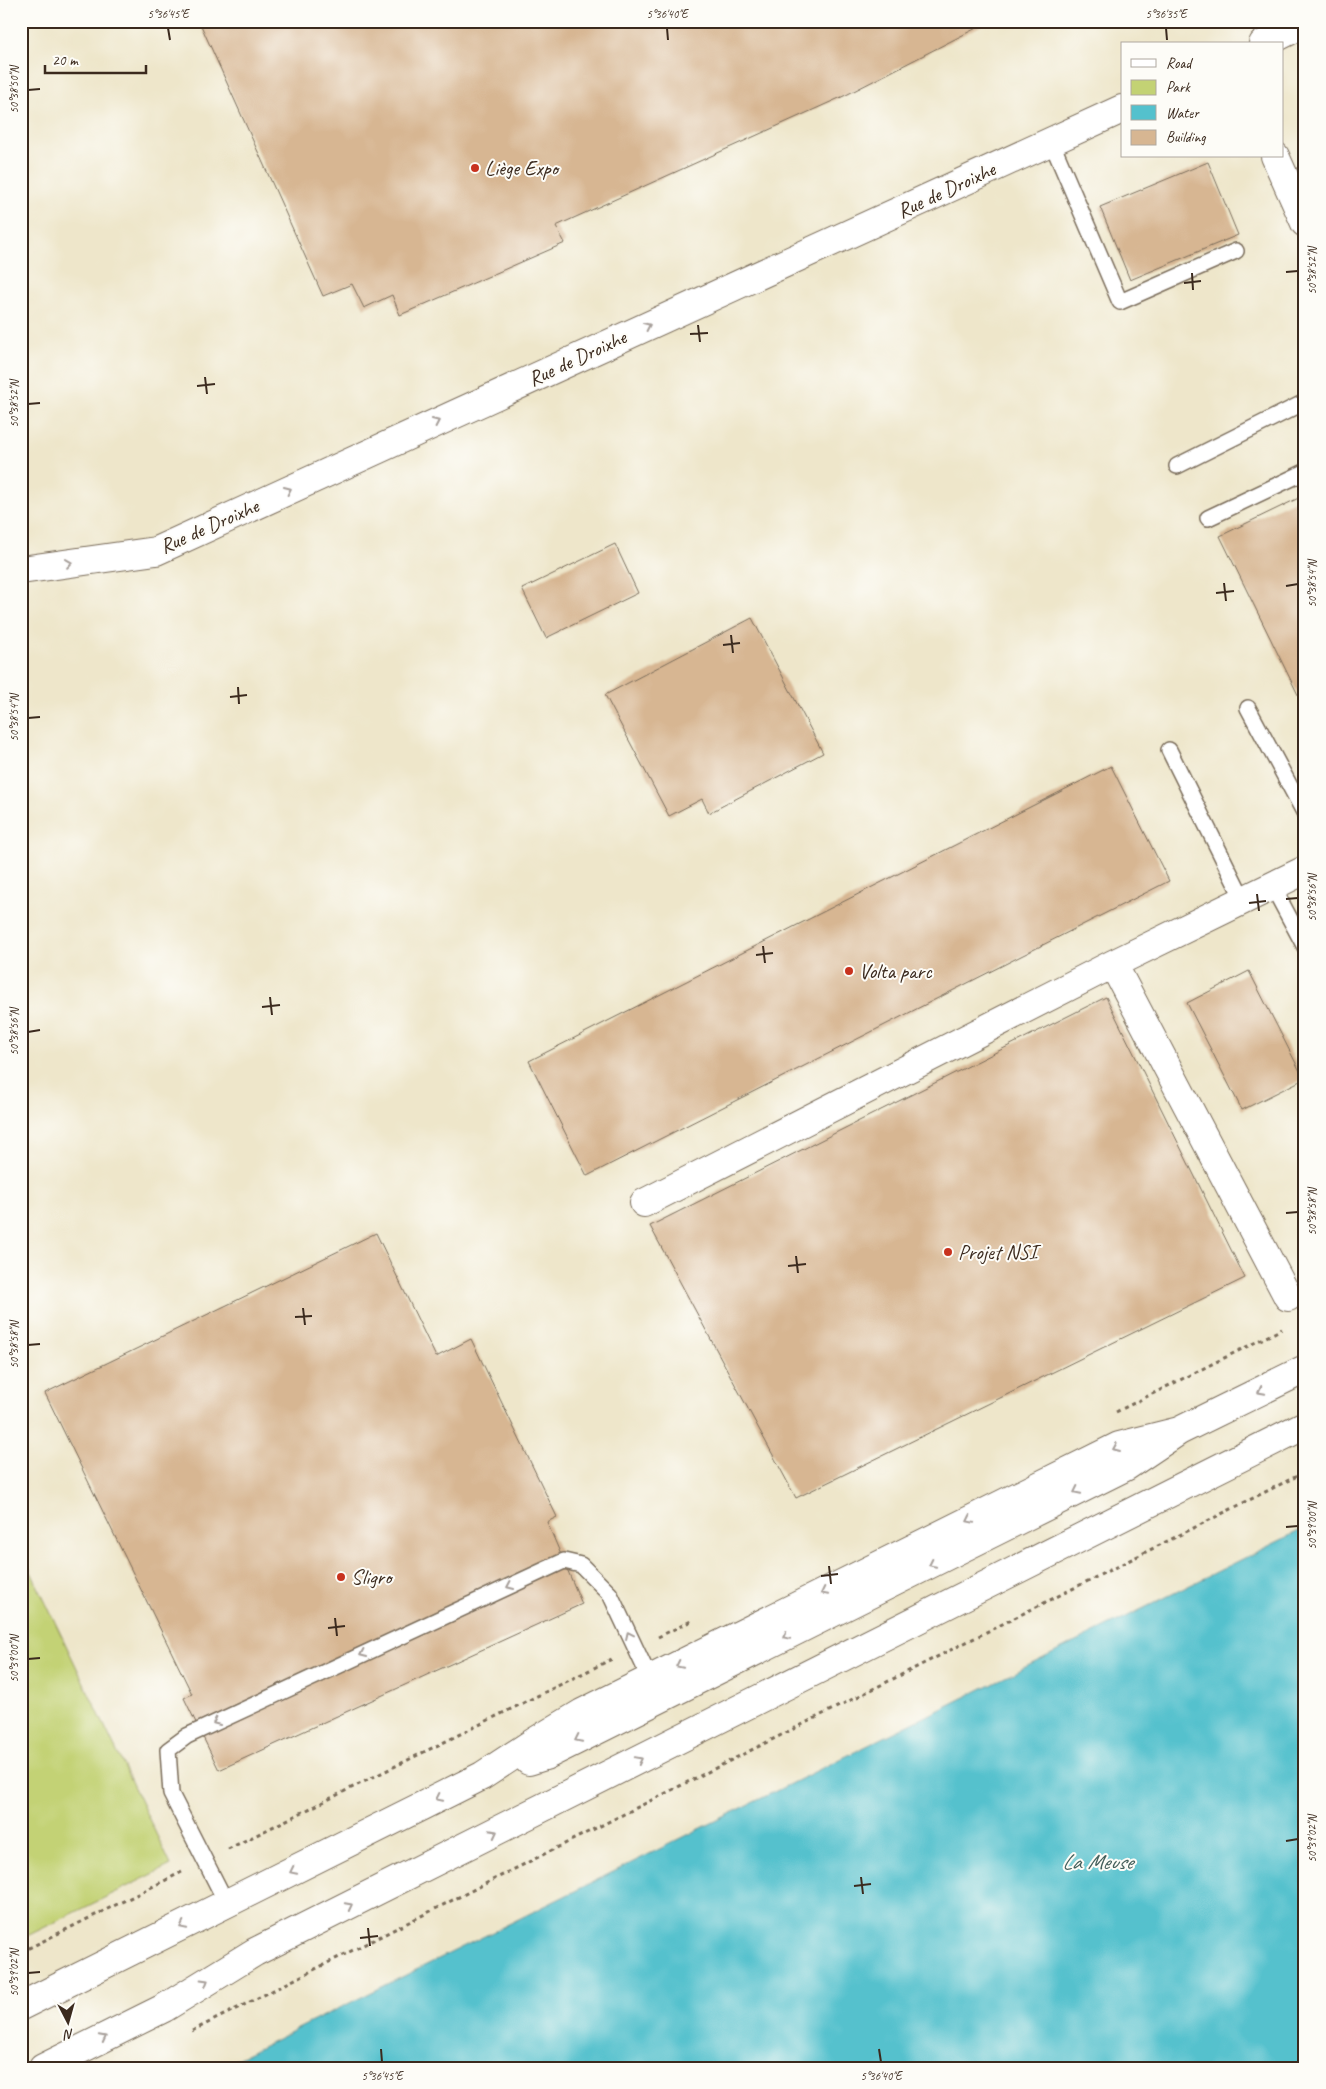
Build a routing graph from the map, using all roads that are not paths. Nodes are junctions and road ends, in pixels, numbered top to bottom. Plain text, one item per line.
1 (1305, 23) edge
2 (1267, 42) edge
3 (1121, 109) edge
4 (1051, 141) junction
5 (1276, 158) edge
6 (1305, 223) edge
7 (1236, 251) dead end
8 (1305, 402) edge
9 (1178, 466) dead end
10 (1305, 472) edge
11 (1208, 518) dead end
12 (21, 570) edge
13 (1248, 708) dead end
14 (1168, 750) dead end
15 (1305, 814) edge
16 (1305, 870) edge
17 (1273, 887) junction
18 (1244, 901) junction
19 (1305, 947) edge
20 (1113, 964) junction
21 (644, 1203) dead end
22 (1288, 1297) dead end
23 (1305, 1369) edge
24 (1305, 1425) edge
25 (1179, 1432) junction
26 (650, 1679) junction
27 (482, 1776) junction
28 (227, 1904) junction
29 (21, 2006) edge
30 (44, 2068) edge

1 - 2 main road
3 - 4 main road, Rue de Droixhe
4 - 7 lane
12 -> 4 main road, Rue de Droixhe
5 - 6 main road
8 - 9 lane
10 - 11 lane
13 - 15 lane
14 - 18 lane
16 - 17 main road
17 - 18 main road
17 - 19 lane
18 - 20 main road
20 - 21 main road
20 - 22 main road
23 -> 25 main road
30 -> 24 main road
25 -> 26 main road
25 -> 27 main road
26 - 27 main road
26 -> 28 lane
27 -> 28 main road
28 -> 29 main road

